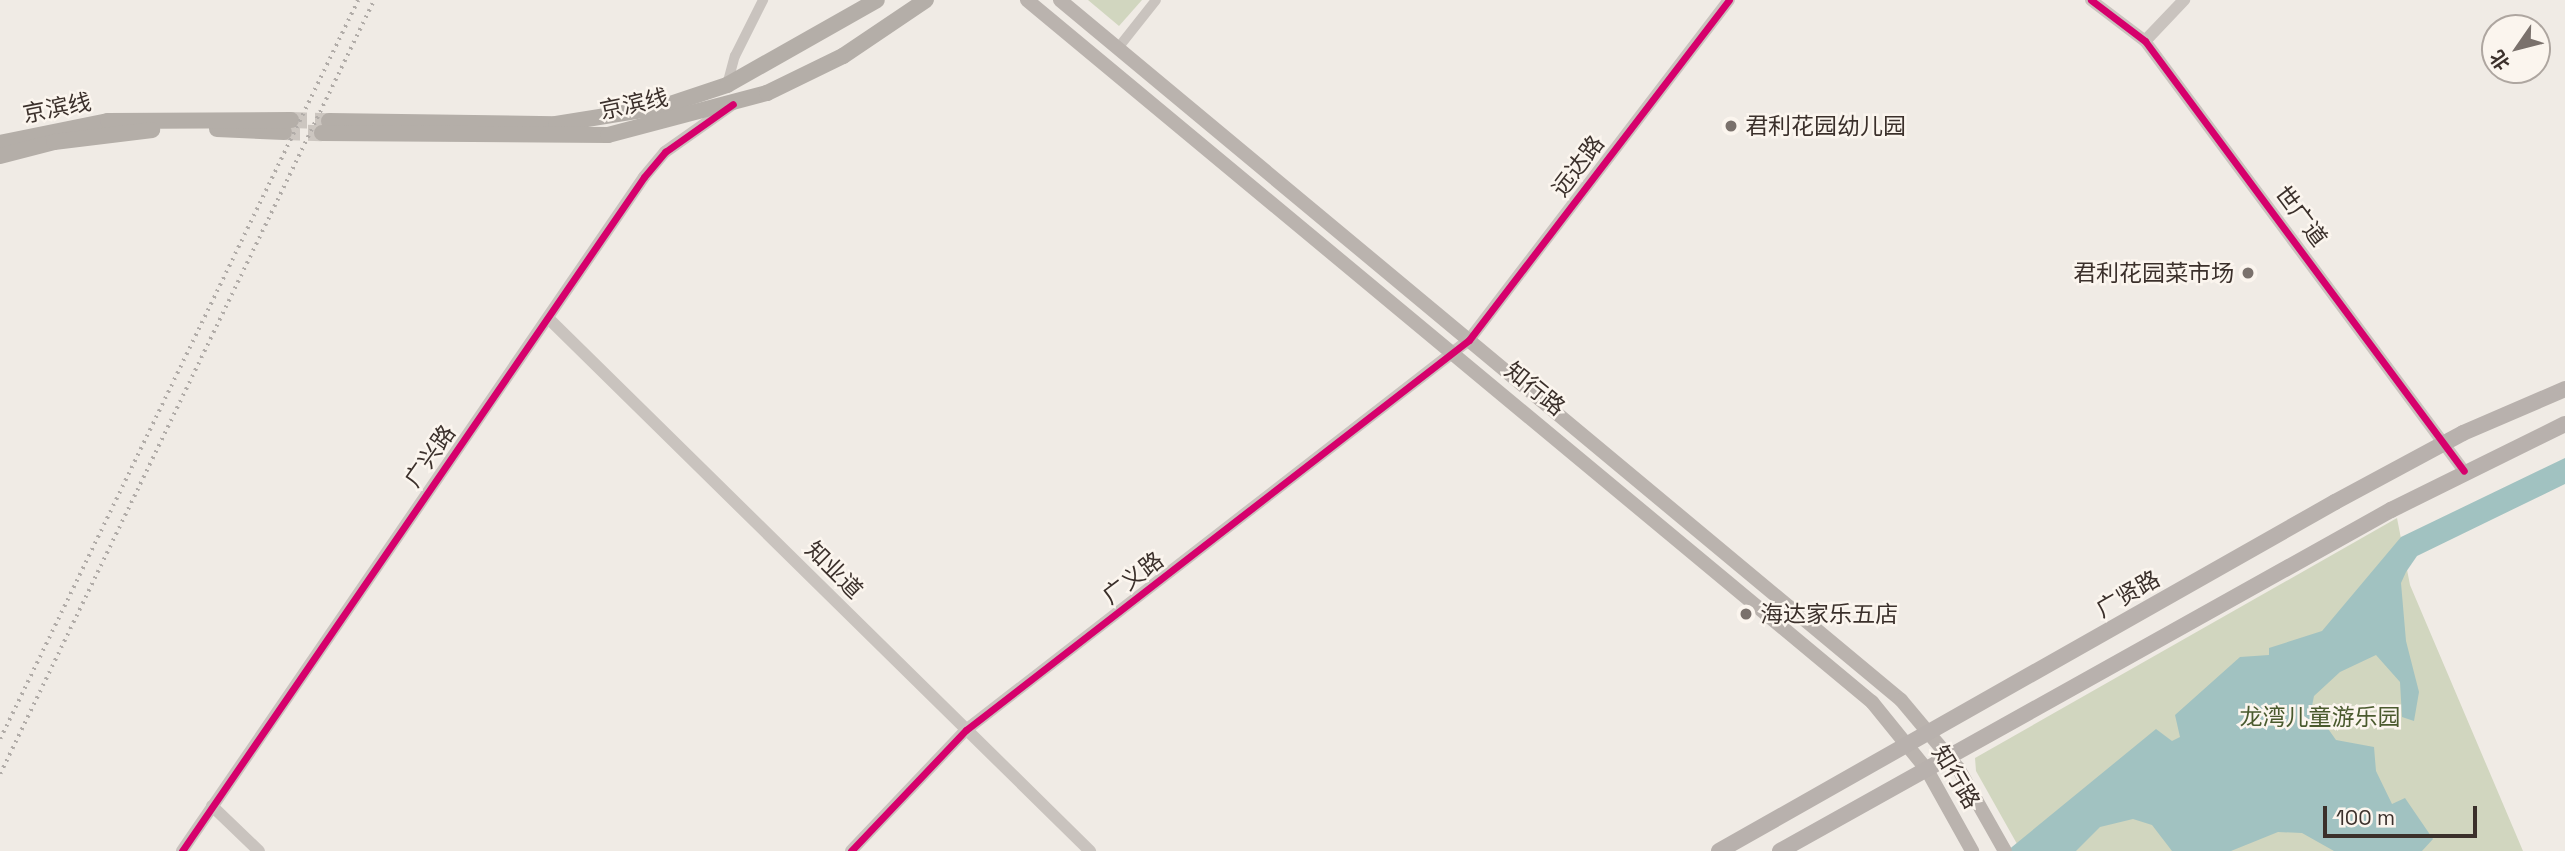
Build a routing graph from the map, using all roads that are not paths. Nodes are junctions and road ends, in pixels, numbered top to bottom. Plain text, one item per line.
1 (764, 0) edge
2 (877, 0) edge
3 (926, 0) edge
4 (1027, 0) edge
5 (1060, 0) edge
6 (1156, 0) edge
7 (1729, 0) edge
8 (2091, 0) edge
9 (2184, 0) edge
10 (2145, 41) junction
11 (1118, 48) junction
12 (727, 85) junction
13 (733, 104) junction
14 (0, 143) edge
15 (0, 156) edge
16 (549, 319) junction
17 (1469, 340) junction
18 (1455, 353) junction
19 (2565, 389) edge
20 (2565, 424) edge
21 (2445, 443) junction
22 (2464, 471) junction
23 (966, 730) junction
24 (1930, 732) junction
25 (1909, 744) junction
26 (1949, 757) junction
27 (1927, 770) junction
28 (212, 806) junction
29 (2003, 847) edge
30 (182, 851) edge
31 (258, 851) edge
32 (851, 851) edge
33 (1090, 851) edge
34 (1719, 851) edge
35 (1780, 851) edge
36 (1972, 851) edge

1 - 12 street
2 - 12 highway, 京滨线
3 - 13 highway, 京滨线
4 - 18 main road, 知行路
5 - 11 main road, 知行路
6 - 11 street
7 - 17 street, 远达路
8 - 10 street, 世广道
9 - 10 street
10 - 21 street, 世广道
11 - 17 main road, 知行路
12 - 13 highway
12 - 13 highway, 京滨线
13 - 16 street, 广兴路
14 - 15 highway, 京滨线
16 - 23 street, 知业道
16 - 28 street, 广兴路
17 - 18 street, 远达路
17 - 24 main road, 知行路
18 - 23 street, 广义路
18 - 25 main road, 知行路
19 - 21 main road, 广贤路
20 - 22 main road
21 - 22 street, 世广道
21 - 24 main road, 广贤路
22 - 26 main road
23 - 32 street, 广义路
23 - 33 street, 知业道
24 - 25 main road, 广贤路
24 - 26 main road, 知行路
25 - 27 main road, 知行路
25 - 34 main road, 广贤路
26 - 27 main road
26 - 29 main road, 知行路
27 - 35 main road
27 - 36 main road, 知行路
28 - 30 street, 广兴路
28 - 31 street

